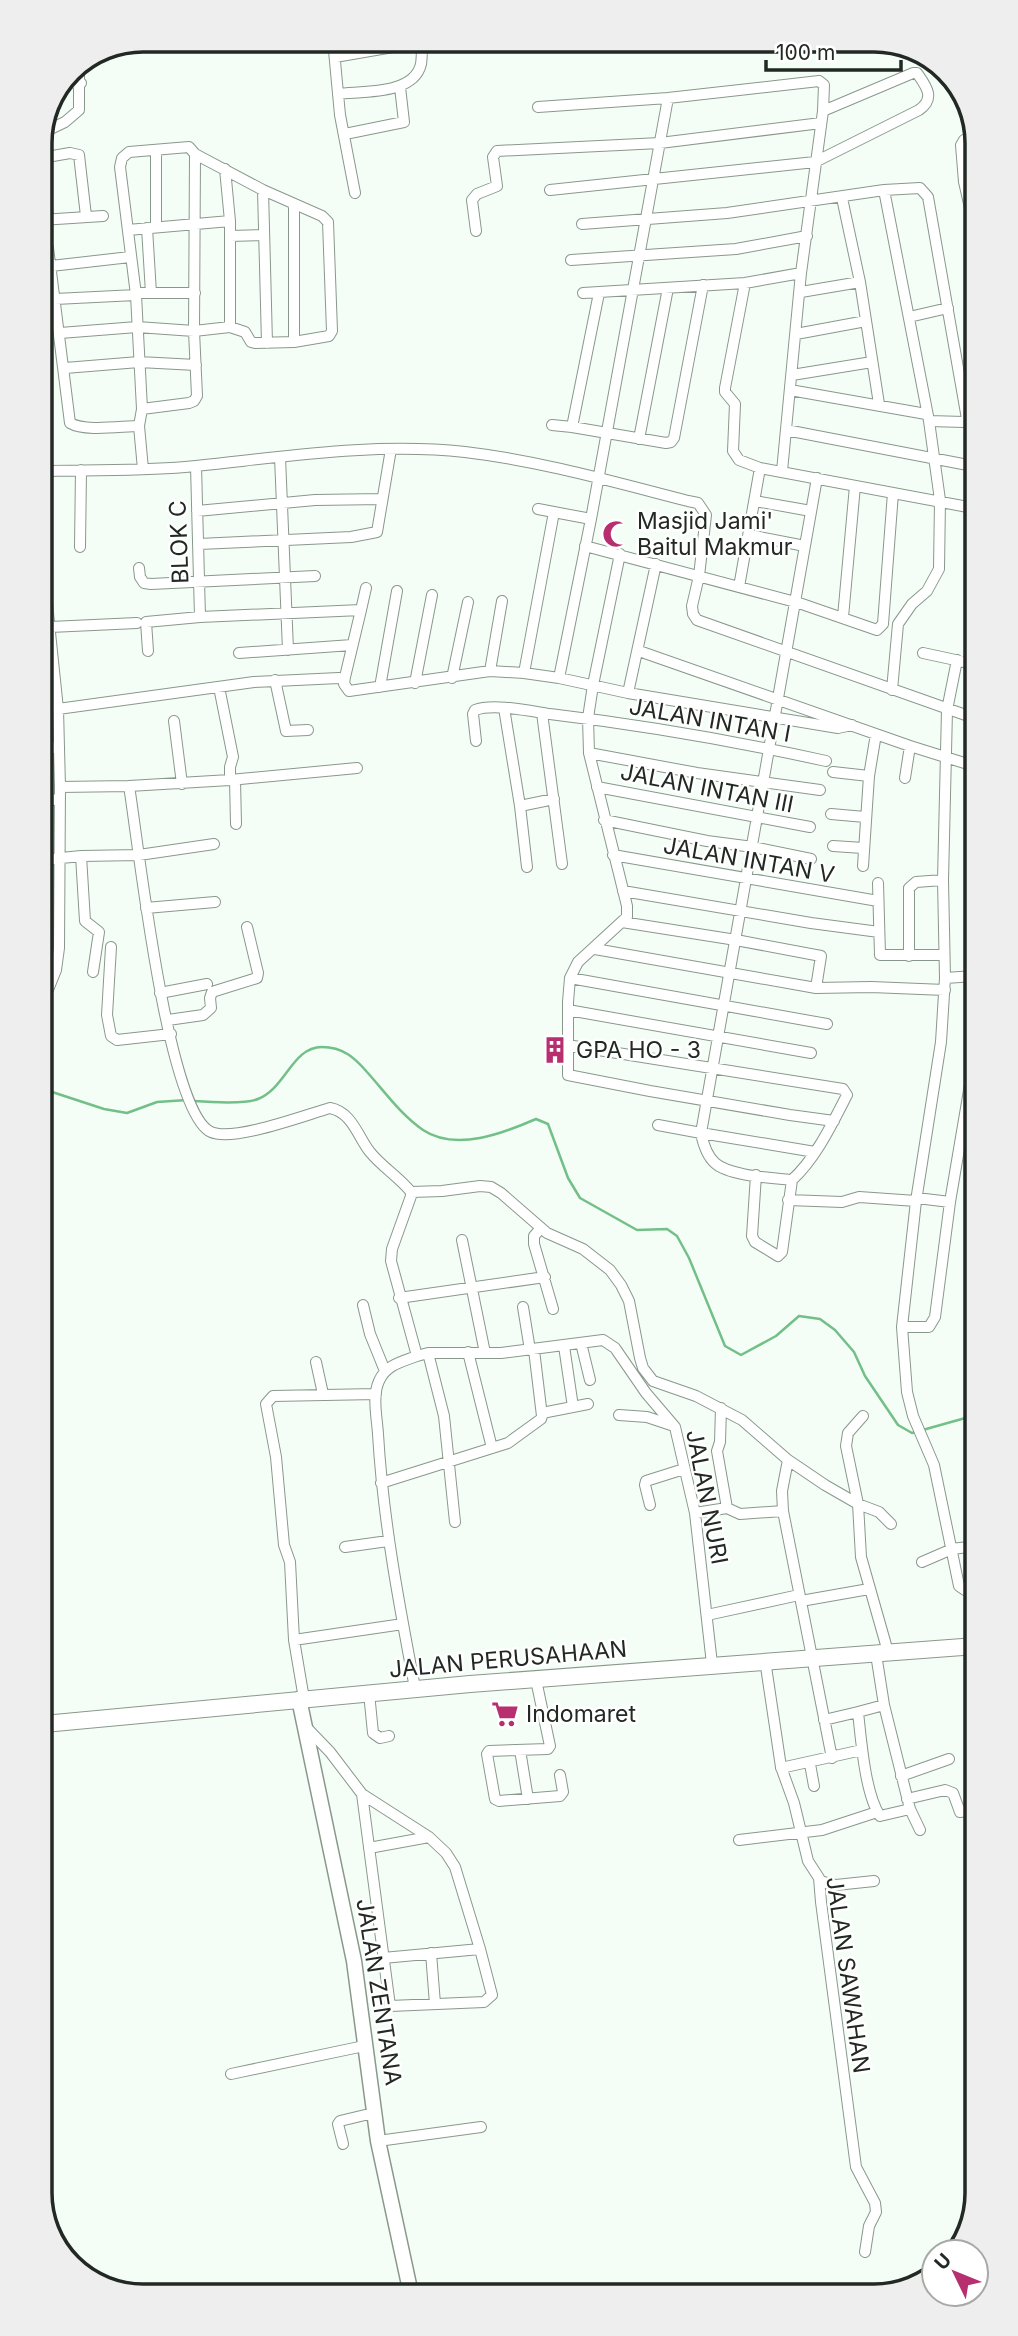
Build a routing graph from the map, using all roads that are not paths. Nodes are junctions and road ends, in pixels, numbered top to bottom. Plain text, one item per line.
1 (335, 53) edge
2 (357, 53) edge
3 (422, 53) edge
4 (335, 57) junction
5 (80, 79) edge
6 (76, 83) edge
7 (80, 83) junction
8 (400, 87) junction
9 (338, 94) junction
10 (668, 98) junction
11 (538, 107) dead end
12 (823, 111) junction
13 (821, 123) junction
14 (55, 127) edge
15 (345, 134) junction
16 (965, 140) edge
17 (660, 144) junction
18 (156, 150) junction
19 (195, 154) junction
20 (53, 156) edge
21 (816, 162) junction
22 (965, 166) edge
23 (225, 169) junction
24 (654, 180) junction
25 (263, 190) junction
26 (550, 190) dead end
27 (884, 190) junction
28 (355, 193) dead end
29 (842, 198) junction
30 (810, 201) junction
31 (294, 204) junction
32 (103, 215) dead end
33 (86, 216) junction
34 (646, 218) junction
35 (53, 219) edge
36 (230, 220) junction
37 (194, 224) junction
38 (582, 224) dead end
39 (151, 228) junction
40 (128, 230) junction
41 (476, 231) dead end
42 (264, 235) junction
43 (230, 236) junction
44 (807, 236) junction
45 (639, 254) junction
46 (130, 257) junction
47 (571, 260) dead end
48 (53, 266) edge
49 (801, 273) junction
50 (53, 282) edge
51 (860, 282) junction
52 (745, 283) junction
53 (704, 285) junction
54 (668, 288) junction
55 (632, 289) junction
56 (801, 292) junction
57 (151, 293) junction
58 (195, 293) junction
59 (583, 293) dead end
60 (599, 293) junction
61 (136, 294) junction
62 (55, 299) junction
63 (948, 308) junction
64 (909, 317) junction
65 (866, 321) junction
66 (137, 327) junction
67 (230, 327) junction
68 (194, 331) junction
69 (60, 333) junction
70 (796, 334) junction
71 (294, 342) junction
72 (267, 343) junction
73 (139, 362) junction
74 (872, 362) junction
75 (196, 365) junction
76 (65, 368) junction
77 (792, 375) junction
78 (790, 390) junction
79 (879, 404) junction
80 (965, 407) edge
81 (142, 409) junction
82 (927, 417) junction
83 (965, 421) edge
84 (552, 425) dead end
85 (139, 426) junction
86 (572, 427) junction
87 (786, 430) junction
88 (605, 434) junction
89 (639, 439) junction
90 (391, 449) junction
91 (280, 457) junction
92 (934, 460) junction
93 (965, 465) edge
94 (196, 466) junction
95 (760, 468) junction
96 (81, 470) junction
97 (143, 470) junction
98 (53, 471) edge
99 (782, 471) junction
100 (598, 478) junction
101 (817, 478) junction
102 (855, 486) junction
103 (893, 493) junction
104 (382, 499) junction
105 (940, 500) junction
106 (755, 501) junction
107 (282, 503) junction
108 (965, 506) edge
109 (538, 509) dead end
110 (197, 511) junction
111 (554, 512) junction
112 (811, 512) junction
113 (591, 519) junction
114 (749, 535) junction
115 (283, 540) junction
116 (199, 544) junction
117 (585, 546) junction
118 (805, 546) junction
119 (80, 547) dead end
120 (620, 554) junction
121 (656, 564) junction
122 (139, 568) dead end
123 (315, 576) dead end
124 (699, 576) junction
125 (285, 577) junction
126 (199, 580) junction
127 (739, 587) junction
128 (366, 588) dead end
129 (397, 592) dead end
130 (432, 595) dead end
131 (502, 601) dead end
132 (468, 602) dead end
133 (794, 602) junction
134 (361, 611) junction
135 (286, 615) junction
136 (200, 617) junction
137 (843, 617) junction
138 (137, 623) dead end
139 (53, 627) edge
140 (352, 645) junction
141 (288, 650) junction
142 (148, 651) dead end
143 (639, 651) junction
144 (239, 653) dead end
145 (787, 653) junction
146 (923, 653) dead end
147 (53, 660) edge
148 (957, 660) junction
149 (965, 662) edge
150 (489, 671) junction
151 (524, 673) junction
152 (339, 678) dead end
153 (452, 678) junction
154 (559, 678) junction
155 (275, 680) junction
156 (415, 682) junction
157 (593, 685) junction
158 (219, 687) junction
159 (380, 687) junction
160 (892, 690) junction
161 (628, 693) junction
162 (779, 699) junction
163 (53, 703) edge
164 (57, 704) junction
165 (504, 708) junction
166 (947, 710) junction
167 (542, 713) junction
168 (965, 715) edge
169 (774, 717) junction
170 (588, 718) junction
171 (174, 722) dead end
172 (852, 725) junction
173 (308, 730) dead end
174 (876, 734) junction
175 (476, 741) dead end
176 (59, 746) junction
177 (910, 746) junction
178 (53, 747) edge
179 (769, 749) junction
180 (589, 754) junction
181 (945, 756) junction
182 (826, 761) dead end
183 (965, 763) edge
184 (357, 768) dead end
185 (833, 772) dead end
186 (869, 776) junction
187 (905, 778) dead end
188 (232, 780) junction
189 (763, 783) junction
190 (183, 784) junction
191 (129, 786) junction
192 (60, 787) junction
193 (597, 787) junction
194 (820, 790) dead end
195 (60, 799) junction
196 (554, 799) junction
197 (53, 800) edge
198 (520, 806) junction
199 (831, 814) dead end
200 (756, 817) junction
201 (865, 817) junction
202 (604, 820) junction
203 (236, 824) dead end
204 (810, 827) dead end
205 (214, 844) dead end
206 (833, 846) dead end
207 (752, 847) junction
208 (863, 848) junction
209 (139, 855) junction
210 (613, 855) junction
211 (81, 856) junction
212 (58, 857) junction
213 (53, 858) edge
214 (811, 859) dead end
215 (562, 864) dead end
216 (863, 866) dead end
217 (527, 867) dead end
218 (745, 880) junction
219 (943, 880) junction
220 (878, 883) dead end
221 (623, 891) junction
222 (878, 901) junction
223 (215, 902) dead end
224 (146, 908) junction
225 (741, 910) junction
226 (622, 922) junction
227 (247, 927) dead end
228 (879, 932) junction
229 (736, 940) junction
230 (111, 947) dead end
231 (594, 949) junction
232 (944, 955) junction
233 (909, 956) junction
234 (93, 972) dead end
235 (729, 973) junction
236 (53, 975) edge
237 (965, 977) edge
238 (570, 978) junction
239 (945, 978) junction
240 (207, 984) dead end
241 (816, 988) junction
242 (945, 990) junction
243 (160, 993) junction
244 (724, 1006) junction
245 (568, 1010) junction
246 (168, 1020) junction
247 (827, 1024) dead end
248 (171, 1034) junction
249 (718, 1035) junction
250 (567, 1045) junction
251 (811, 1053) dead end
252 (713, 1067) junction
253 (705, 1100) junction
254 (965, 1114) edge
255 (834, 1121) junction
256 (658, 1125) dead end
257 (701, 1133) junction
258 (815, 1152) junction
259 (756, 1175) junction
260 (792, 1180) junction
261 (411, 1192) junction
262 (916, 1199) junction
263 (789, 1200) junction
264 (950, 1202) junction
265 (539, 1230) junction
266 (462, 1240) dead end
267 (545, 1276) junction
268 (472, 1288) junction
269 (399, 1298) junction
270 (363, 1304) dead end
271 (523, 1307) dead end
272 (553, 1309) dead end
273 (902, 1327) junction
274 (581, 1343) junction
275 (564, 1346) junction
276 (532, 1350) junction
277 (468, 1352) junction
278 (429, 1353) junction
279 (485, 1353) junction
280 (417, 1356) junction
281 (316, 1362) dead end
282 (385, 1371) junction
283 (639, 1372) junction
284 (590, 1380) dead end
285 (323, 1394) junction
286 (376, 1394) junction
287 (588, 1404) dead end
288 (573, 1407) junction
289 (721, 1408) junction
290 (542, 1413) junction
291 (619, 1415) dead end
292 (863, 1416) dead end
293 (674, 1426) junction
294 (492, 1448) junction
295 (788, 1460) junction
296 (448, 1462) junction
297 (684, 1469) junction
298 (381, 1483) junction
299 (858, 1504) junction
300 (650, 1505) dead end
301 (727, 1508) junction
302 (783, 1511) junction
303 (695, 1513) junction
304 (455, 1522) dead end
305 (891, 1524) dead end
306 (388, 1541) junction
307 (965, 1547) edge
308 (345, 1548) dead end
309 (952, 1549) junction
310 (922, 1562) dead end
311 (869, 1589) junction
312 (965, 1589) edge
313 (800, 1598) junction
314 (707, 1615) junction
315 (402, 1624) junction
316 (294, 1640) junction
317 (965, 1647) edge
318 (882, 1653) junction
319 (814, 1658) junction
320 (765, 1660) junction
321 (712, 1664) junction
322 (536, 1680) junction
323 (415, 1688) junction
324 (369, 1693) junction
325 (301, 1699) junction
326 (884, 1705) junction
327 (858, 1712) junction
328 (824, 1720) junction
329 (53, 1723) edge
330 (303, 1724) junction
331 (389, 1736) dead end
332 (520, 1750) junction
333 (862, 1751) junction
334 (832, 1758) junction
335 (949, 1759) dead end
336 (810, 1763) junction
337 (781, 1768) junction
338 (560, 1775) dead end
339 (901, 1776) junction
340 (814, 1786) dead end
341 (362, 1794) junction
342 (528, 1799) junction
343 (907, 1806) junction
344 (965, 1811) edge
345 (877, 1812) junction
346 (919, 1830) dead end
347 (801, 1834) junction
348 (429, 1836) junction
349 (739, 1840) dead end
350 (369, 1848) junction
351 (820, 1881) junction
352 (874, 1881) dead end
353 (480, 1949) junction
354 (431, 1953) junction
355 (383, 1958) junction
356 (435, 2004) junction
357 (364, 2046) junction
358 (231, 2074) dead end
359 (375, 2115) junction
360 (481, 2127) dead end
361 (378, 2141) junction
362 (343, 2144) dead end
363 (865, 2252) dead end
364 (409, 2283) edge

1 - 4 street
2 - 4 street
3 - 8 street
4 - 9 street
5 - 7 street
6 - 7 street
7 - 14 street
8 - 9 street
8 - 15 street
9 - 15 street
10 - 11 street
10 - 12 street
10 - 17 street
12 - 13 street
12 - 21 street
13 - 17 street
13 - 21 street
15 - 28 street
16 - 22 street
17 - 24 street
17 - 41 street
18 - 19 street
18 - 39 street
18 - 40 street
19 - 23 street
19 - 37 street
20 - 33 street
21 - 24 street
21 - 30 street
23 - 25 street
23 - 36 street
24 - 26 street
24 - 34 street
25 - 31 street
25 - 42 street
27 - 29 street
27 - 63 street
27 - 64 street
29 - 30 street
29 - 51 street
30 - 34 street
30 - 44 street
31 - 71 street
31 - 71 street
32 - 33 street
33 - 35 street
34 - 38 street
34 - 45 street
36 - 37 street
36 - 43 street
37 - 39 street
37 - 58 street
39 - 40 street
39 - 57 street
40 - 46 street
42 - 43 street
42 - 72 street
43 - 67 street
44 - 45 street
44 - 49 street
45 - 47 street
45 - 55 street
46 - 48 street
46 - 61 street
49 - 52 street
49 - 56 street
50 - 62 street
51 - 56 street
51 - 65 street
52 - 53 street
52 - 95 street
53 - 54 street
53 - 89 street
54 - 55 street
54 - 89 street
55 - 60 street
55 - 88 street
56 - 70 street
57 - 58 street
57 - 61 street
58 - 68 street
59 - 60 street
60 - 86 street
61 - 62 street
61 - 66 street
62 - 69 street
63 - 64 street
63 - 80 street
64 - 82 street
65 - 70 street
65 - 74 street
66 - 68 street
66 - 69 street
66 - 73 street
67 - 68 street
67 - 72 street
68 - 75 street
69 - 76 street
70 - 77 street
71 - 72 street
73 - 75 street
73 - 76 street
73 - 81 street
74 - 77 street
74 - 79 street
75 - 81 street
76 - 85 street
77 - 78 street
78 - 79 street
78 - 87 street
79 - 82 street
81 - 85 street
82 - 83 street
82 - 92 street
84 - 86 street
85 - 97 street
86 - 88 street
87 - 92 street
87 - 99 street
88 - 89 street
88 - 100 street
90 - 91 street
90 - 100 street
90 - 104 street
91 - 94 street
91 - 107 street
92 - 93 street
92 - 105 street
94 - 97 street
94 - 110 street, BLOK C
95 - 99 street
95 - 106 street
96 - 97 street
96 - 98 street
96 - 119 street
99 - 101 street
100 - 113 street
100 - 124 street
101 - 102 street
101 - 112 street
102 - 103 street
102 - 137 street
103 - 105 street
103 - 137 street
104 - 107 street
104 - 115 street
105 - 108 street
105 - 160 street
106 - 112 street
106 - 114 street
107 - 110 street
107 - 115 street
109 - 111 street
110 - 116 street, BLOK C
111 - 113 street
111 - 151 street
112 - 118 street
113 - 117 street
114 - 118 street
114 - 127 street
115 - 116 street
115 - 125 street
116 - 126 street, BLOK C
117 - 120 street
117 - 154 street
118 - 133 street
120 - 121 street
120 - 157 street
121 - 124 street
121 - 143 street
122 - 126 street
123 - 125 street
124 - 127 street
124 - 145 street
125 - 126 street
125 - 135 street
126 - 136 street, BLOK C
127 - 133 street
128 - 134 street
129 - 159 street
130 - 156 street
131 - 150 street
132 - 153 street
133 - 137 street
133 - 145 street
134 - 135 street
134 - 140 street
135 - 136 street
135 - 141 street
136 - 142 street
138 - 139 street
140 - 141 street
140 - 159 street
141 - 144 street
143 - 161 street
143 - 162 street
145 - 160 street
145 - 162 street
146 - 148 street
147 - 164 street
148 - 149 street
148 - 166 street
150 - 151 street
150 - 153 street
151 - 154 street
152 - 155 street
153 - 156 street
154 - 157 street
155 - 158 street
155 - 173 street
156 - 159 street
157 - 161 street
157 - 170 street
158 - 164 street
158 - 188 street
160 - 166 street
161 - 169 street
162 - 169 street
162 - 172 street
163 - 164 street
164 - 176 street
165 - 167 street, JALAN INTAN I
165 - 175 street, JALAN INTAN I
165 - 198 street
166 - 168 street
166 - 181 street
167 - 170 street, JALAN INTAN I
167 - 196 street
169 - 172 street
169 - 179 street
170 - 179 street, JALAN INTAN I
170 - 180 street
171 - 190 street
172 - 174 street
174 - 177 street
174 - 186 street
176 - 178 street
176 - 192 street
177 - 181 street
177 - 187 street
179 - 182 street, JALAN INTAN I
179 - 189 street
180 - 189 street
180 - 193 street
181 - 183 street
181 - 219 street
184 - 188 street
185 - 186 street
186 - 201 street
188 - 190 street
188 - 203 street
189 - 194 street
189 - 200 street
190 - 191 street
191 - 192 street
191 - 209 street
192 - 195 street
193 - 200 street, JALAN INTAN III
193 - 202 street
195 - 197 street
195 - 212 street
196 - 198 street
196 - 215 street
198 - 217 street
199 - 201 street
200 - 204 street, JALAN INTAN III
200 - 207 street
201 - 208 street
202 - 207 street
202 - 210 street
205 - 209 street
206 - 208 street
207 - 214 street
207 - 218 street
208 - 216 street
209 - 211 street
209 - 224 street
210 - 218 street, JALAN INTAN V
210 - 221 street
211 - 212 street
211 - 234 street
212 - 213 street
212 - 236 street
218 - 222 street, JALAN INTAN V
218 - 225 street
219 - 232 street
219 - 233 street
220 - 222 street
221 - 225 street
221 - 226 street
222 - 228 street
223 - 224 street
224 - 243 street
225 - 228 street
225 - 229 street
226 - 229 street
226 - 231 street
227 - 246 street
228 - 233 street
229 - 235 street
229 - 241 street
230 - 248 street
231 - 235 street
231 - 238 street
232 - 233 street
232 - 239 street
235 - 241 street
235 - 244 street
237 - 239 street
238 - 244 street
238 - 245 street
239 - 242 street
240 - 243 street
241 - 242 street
242 - 262 street
243 - 246 street
244 - 247 street
244 - 249 street
245 - 249 street
245 - 250 street
246 - 248 street
248 - 261 street
249 - 251 street
249 - 252 street
250 - 252 street
250 - 253 street
252 - 253 street
252 - 255 street
253 - 255 street
253 - 257 street
254 - 264 street
255 - 258 street
256 - 257 street
257 - 258 street
257 - 259 street
258 - 260 street
259 - 260 street
259 - 263 street
260 - 263 street
261 - 265 street
261 - 269 street
262 - 263 street
262 - 264 street
262 - 273 street
264 - 273 street
265 - 267 street
265 - 283 street
266 - 268 street
267 - 268 street
267 - 272 street
268 - 269 street
268 - 279 street
269 - 280 street
270 - 282 street
271 - 276 street
273 - 309 street
274 - 275 street, JALAN NURI
274 - 283 street, JALAN NURI
274 - 284 street
275 - 276 street, JALAN NURI
275 - 288 street
276 - 279 street, JALAN NURI
276 - 290 street
277 - 278 street, JALAN NURI
277 - 279 street, JALAN NURI
277 - 294 street
278 - 280 street, JALAN NURI
278 - 296 street
280 - 282 street, JALAN NURI
281 - 285 street
282 - 286 street
283 - 289 street
283 - 293 street, JALAN NURI
285 - 286 street
285 - 316 street
286 - 298 street
287 - 288 street
288 - 290 street
289 - 295 street
289 - 301 street
290 - 294 street
291 - 293 street
292 - 299 street
293 - 297 street, JALAN NURI
294 - 296 street
295 - 299 street
295 - 302 street
296 - 298 street
296 - 304 street
297 - 300 street
297 - 303 street, JALAN NURI
298 - 306 street
299 - 305 street
299 - 311 street
301 - 302 street
301 - 303 street
302 - 313 street
303 - 314 street, JALAN NURI
306 - 308 street
306 - 315 street
307 - 309 street
309 - 310 street
309 - 312 street
311 - 313 street
311 - 318 street
313 - 314 street
313 - 319 street
314 - 321 street, JALAN NURI
315 - 316 street
315 - 323 street
316 - 325 street
317 - 318 main road, JALAN PERUSAHAAN
318 - 319 main road, JALAN PERUSAHAAN
318 - 326 street
319 - 320 main road, JALAN PERUSAHAAN
319 - 328 street
320 - 321 main road, JALAN PERUSAHAAN
320 - 337 street, JALAN SAWAHAN
321 - 322 main road, JALAN PERUSAHAAN
322 - 323 main road, JALAN PERUSAHAAN
322 - 332 street
323 - 324 main road, JALAN PERUSAHAAN
324 - 325 main road, JALAN PERUSAHAAN
324 - 331 street
325 - 329 main road, JALAN PERUSAHAAN
325 - 330 street, JALAN ZENTANA
326 - 327 street
326 - 339 street
327 - 328 street
327 - 333 street
328 - 334 street
330 - 341 street
330 - 357 street, JALAN ZENTANA
332 - 342 street
332 - 342 street
333 - 334 street
333 - 345 street
334 - 336 street
335 - 339 street
336 - 337 street
336 - 340 street
337 - 347 street, JALAN SAWAHAN
338 - 342 street
339 - 343 street
341 - 348 street
341 - 350 street
343 - 344 street
343 - 345 street
343 - 346 street
345 - 347 street
347 - 349 street
347 - 351 street, JALAN SAWAHAN
348 - 350 street
348 - 353 street
350 - 355 street
351 - 352 street
351 - 363 street, JALAN SAWAHAN
353 - 354 street
353 - 356 street
354 - 355 street
354 - 356 street
355 - 356 street
357 - 358 street
357 - 359 street, JALAN ZENTANA
359 - 361 street, JALAN ZENTANA
359 - 362 street
360 - 361 street
361 - 364 street, JALAN ZENTANA

